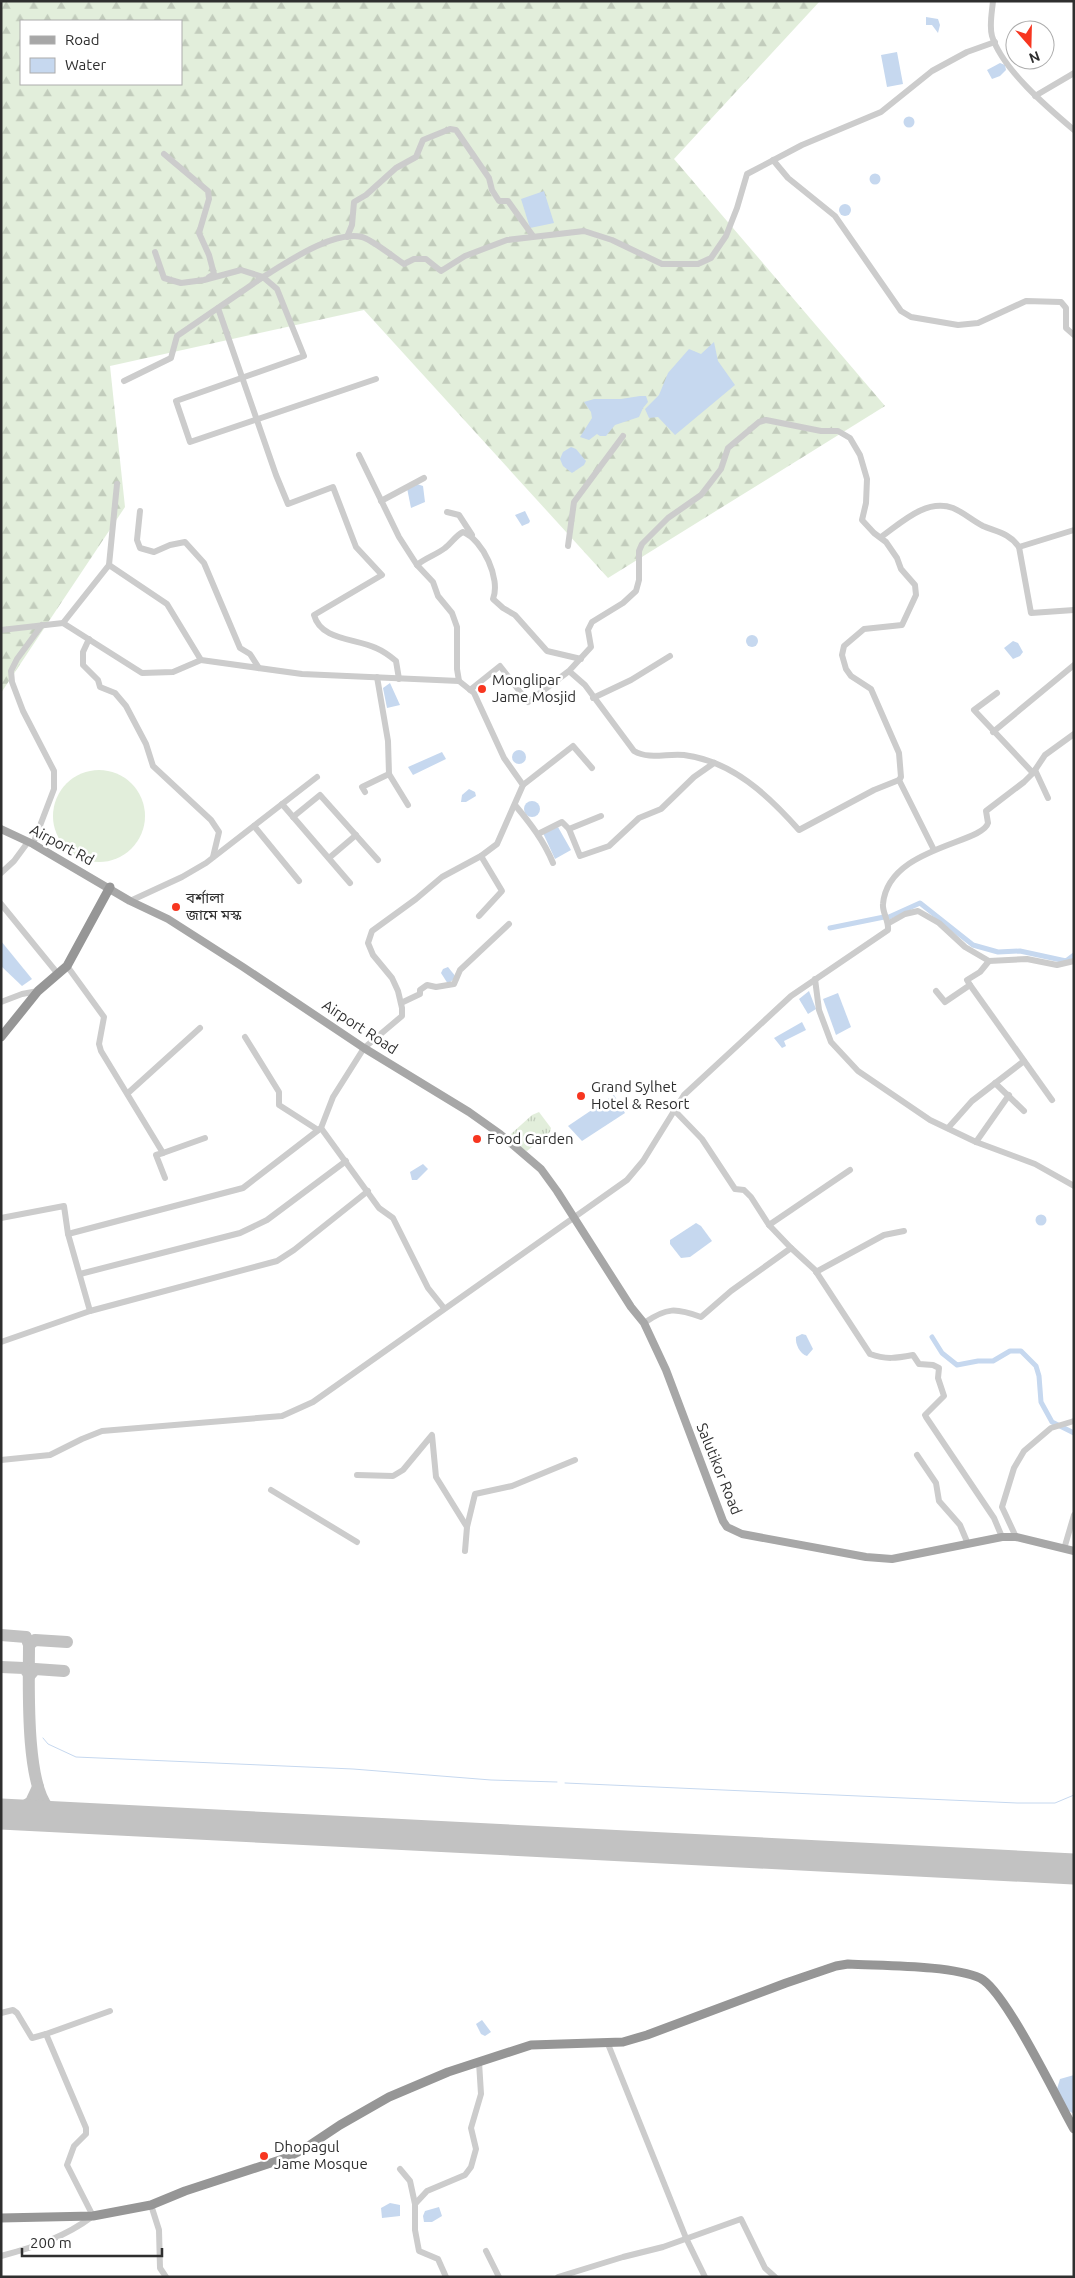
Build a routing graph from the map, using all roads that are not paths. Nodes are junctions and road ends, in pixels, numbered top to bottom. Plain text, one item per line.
1 (993, 1) edge
2 (995, 42) junction
3 (1074, 73) edge
4 (1035, 96) junction
5 (1074, 130) edge
6 (164, 154) dead end
7 (773, 160) junction
8 (533, 236) junction
9 (347, 237) junction
10 (155, 252) dead end
11 (263, 277) junction
12 (204, 280) junction
13 (218, 308) junction
14 (1074, 335) edge
15 (242, 378) junction
16 (376, 379) dead end
17 (124, 381) dead end
18 (257, 420) junction
19 (623, 436) dead end
20 (359, 455) dead end
21 (424, 478) dead end
22 (117, 484) dead end
23 (381, 501) junction
24 (140, 511) dead end
25 (447, 512) dead end
26 (1074, 530) edge
27 (472, 535) junction
28 (881, 537) junction
29 (568, 546) dead end
30 (1018, 546) junction
31 (109, 565) junction
32 (417, 566) junction
33 (1074, 610) edge
34 (63, 623) junction
35 (42, 625) junction
36 (1, 630) edge
37 (89, 639) junction
38 (670, 656) dead end
39 (581, 659) junction
40 (201, 660) junction
41 (1074, 665) edge
42 (258, 668) junction
43 (569, 672) junction
44 (377, 678) junction
45 (400, 678) junction
46 (459, 681) junction
47 (470, 690) junction
48 (997, 694) dead end
49 (593, 698) junction
50 (993, 732) junction
51 (1074, 734) edge
52 (714, 763) junction
53 (592, 768) dead end
54 (1034, 771) junction
55 (389, 774) junction
56 (317, 777) dead end
57 (899, 780) junction
58 (523, 785) junction
59 (365, 792) dead end
60 (1048, 798) dead end
61 (282, 804) junction
62 (408, 805) dead end
63 (515, 805) junction
64 (601, 816) dead end
65 (293, 817) junction
66 (254, 826) junction
67 (1, 829) edge
68 (569, 829) junction
69 (538, 834) junction
70 (356, 835) junction
71 (30, 843) junction
72 (934, 850) junction
73 (481, 856) junction
74 (213, 857) junction
75 (328, 858) junction
76 (378, 860) dead end
77 (553, 863) dead end
78 (1, 873) edge
79 (299, 881) dead end
80 (350, 883) dead end
81 (110, 887) junction
82 (130, 901) junction
83 (1, 904) edge
84 (479, 916) dead end
85 (889, 922) junction
86 (509, 924) dead end
87 (989, 961) junction
88 (1074, 961) edge
89 (67, 966) junction
90 (58, 974) junction
91 (814, 979) junction
92 (970, 985) junction
93 (936, 991) dead end
94 (38, 992) junction
95 (1, 1002) edge
96 (401, 1003) junction
97 (200, 1028) dead end
98 (1, 1037) edge
99 (245, 1037) dead end
100 (364, 1048) junction
101 (1024, 1061) junction
102 (995, 1083) junction
103 (128, 1093) junction
104 (1009, 1095) junction
105 (1052, 1100) dead end
106 (674, 1110) junction
107 (1024, 1111) dead end
108 (948, 1128) junction
109 (319, 1129) junction
110 (205, 1138) dead end
111 (976, 1142) junction
112 (163, 1153) junction
113 (346, 1161) junction
114 (850, 1170) dead end
115 (165, 1178) dead end
116 (1074, 1186) edge
117 (368, 1191) junction
118 (573, 1216) junction
119 (1, 1218) edge
120 (769, 1225) junction
121 (904, 1231) dead end
122 (68, 1234) junction
123 (791, 1248) junction
124 (816, 1272) junction
125 (80, 1274) junction
126 (444, 1308) junction
127 (90, 1311) junction
128 (644, 1323) junction
129 (1, 1342) edge
130 (1074, 1421) edge
131 (917, 1455) dead end
132 (1, 1460) edge
133 (574, 1460) dead end
134 (357, 1476) dead end
135 (271, 1490) dead end
136 (1074, 1515) edge
137 (468, 1527) junction
138 (1002, 1537) junction
139 (1016, 1537) junction
140 (357, 1542) dead end
141 (968, 1544) junction
142 (1064, 1549) junction
143 (465, 1551) dead end
144 (1074, 1551) edge
145 (110, 2011) dead end
146 (1, 2013) edge
147 (46, 2034) junction
148 (608, 2044) junction
149 (479, 2062) junction
150 (1074, 2129) edge
151 (400, 2169) dead end
152 (415, 2204) junction
153 (151, 2205) junction
154 (93, 2216) junction
155 (1, 2218) edge
156 (686, 2238) junction
157 (486, 2251) dead end
158 (1, 2256) edge
159 (166, 2277) edge
160 (446, 2277) edge
161 (499, 2277) edge
162 (558, 2277) edge
163 (705, 2277) edge
164 (775, 2277) edge

1 - 2 street
2 - 4 street
2 - 7 street
3 - 4 street
4 - 5 street
6 - 12 street
7 - 8 street
7 - 14 street
8 - 9 street
8 - 9 street
9 - 11 street
10 - 12 street
11 - 12 street
11 - 13 street
11 - 15 street
13 - 15 street
13 - 17 street
15 - 18 street
15 - 18 street
16 - 18 street
18 - 45 street
19 - 29 street
20 - 23 street
21 - 23 street
22 - 31 street
23 - 32 street
24 - 42 street
25 - 27 street
26 - 30 street
27 - 32 street
27 - 39 street
28 - 30 street
28 - 39 street
28 - 57 street
30 - 33 street
31 - 34 street
31 - 40 street
32 - 46 street
34 - 35 street
34 - 37 street
35 - 36 street
35 - 71 street
37 - 40 street
37 - 74 street
38 - 49 street
39 - 43 street
40 - 42 street
41 - 50 street
42 - 44 street
43 - 47 street
43 - 49 street
44 - 45 street
44 - 55 street
45 - 46 street
46 - 47 street
47 - 58 street
48 - 50 street
49 - 52 street
50 - 54 street
51 - 54 street
52 - 57 street
52 - 68 street
53 - 58 street
54 - 60 street
54 - 72 street
55 - 59 street
55 - 62 street
56 - 61 street
57 - 72 street
58 - 63 street
61 - 65 street
61 - 66 street
63 - 69 street
63 - 73 street
64 - 68 street
65 - 70 street
65 - 75 street
66 - 74 street
66 - 79 street
67 - 71 main road, Airport Rd
68 - 69 street
69 - 77 street
70 - 75 street
70 - 76 street
71 - 78 street
71 - 81 main road, Airport Rd
72 - 85 street
73 - 84 street
73 - 96 street
74 - 82 street
75 - 80 street
81 - 82 main road, Airport Road
81 - 89 highway
82 - 100 main road, Airport Road
83 - 90 street
85 - 87 street
85 - 91 street
86 - 96 street
87 - 88 street
87 - 92 street
89 - 90 highway
89 - 103 street
90 - 94 highway
91 - 106 street
91 - 108 street
92 - 93 street
92 - 101 street
94 - 95 street
94 - 98 highway
96 - 100 street
97 - 103 street
99 - 109 street
100 - 109 street
100 - 118 main road, Airport Road
101 - 102 street
101 - 105 street
102 - 104 street
102 - 108 street
103 - 112 street
104 - 107 street
104 - 111 street
106 - 118 street
106 - 120 street
108 - 111 street
109 - 113 street
109 - 122 street
110 - 112 street
111 - 116 street
112 - 115 street
113 - 117 street
113 - 125 street
114 - 120 street
117 - 126 street
117 - 127 street
118 - 126 street
118 - 128 main road, Salutikor Road
119 - 122 street
120 - 123 street
121 - 124 street
122 - 125 street
123 - 124 street
123 - 128 street
124 - 138 street
125 - 127 street
126 - 132 street
127 - 129 street
128 - 141 main road, Salutikor Road
130 - 139 street
131 - 141 street
133 - 137 street
134 - 137 street
135 - 140 street
136 - 142 street
137 - 143 street
138 - 139 main road, Salutikor Road
138 - 141 main road, Salutikor Road
139 - 142 main road, Salutikor Road
142 - 144 main road, Salutikor Road
145 - 147 street
146 - 147 street
147 - 154 street
148 - 149 highway
148 - 150 highway
148 - 156 street
149 - 152 street
149 - 153 highway
151 - 152 street
152 - 160 street
153 - 154 highway
153 - 159 street
154 - 155 highway
154 - 158 street
156 - 162 street
156 - 163 street
156 - 164 street
157 - 161 street

